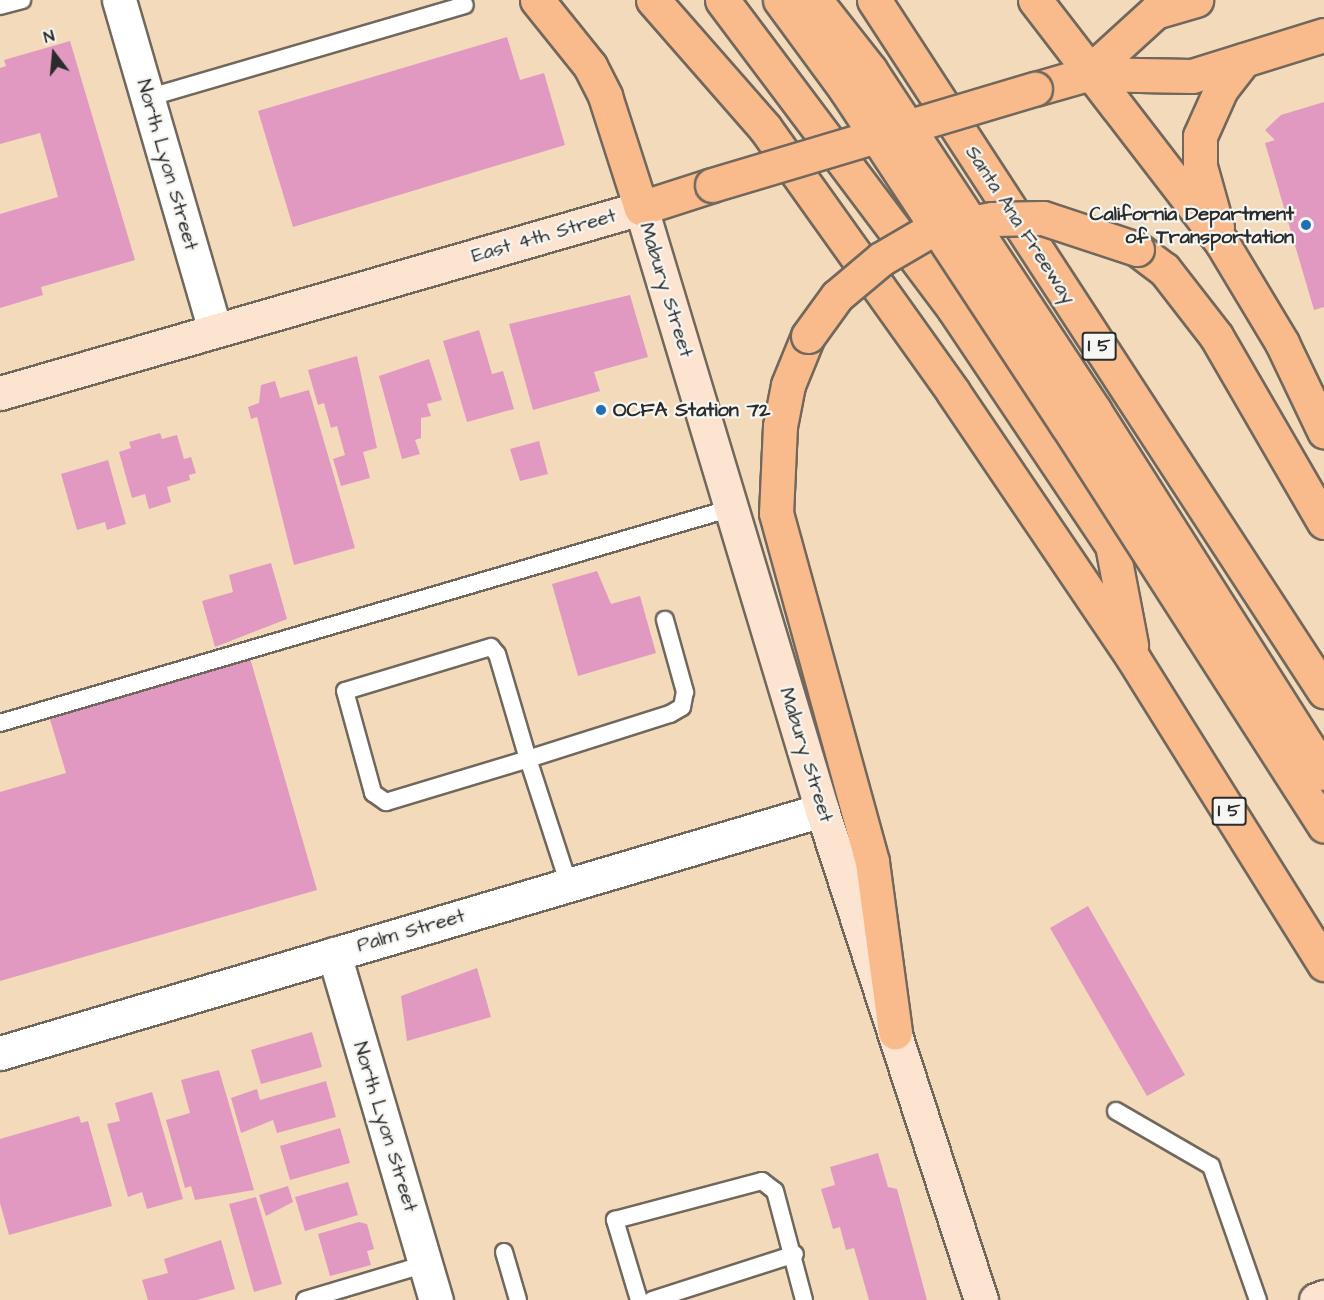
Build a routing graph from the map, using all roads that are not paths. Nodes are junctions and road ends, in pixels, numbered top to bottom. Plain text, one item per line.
1 (22, 0) edge
2 (119, 0) edge
3 (537, 0) edge
4 (653, 0) edge
5 (722, 0) edge
6 (780, 0) edge
7 (815, 0) edge
8 (874, 0) edge
9 (1035, 0) edge
10 (1196, 0) edge
11 (0, 6) edge
12 (465, 6) dead end
13 (1324, 35) edge
14 (1244, 60) junction
15 (1087, 74) junction
16 (147, 98) junction
17 (641, 208) junction
18 (1222, 243) junction
19 (215, 330) junction
20 (0, 393) edge
21 (1324, 431) edge
22 (732, 508) junction
23 (1324, 522) edge
24 (665, 620) dead end
25 (1133, 658) junction
26 (1324, 691) edge
27 (0, 723) edge
28 (528, 759) junction
29 (1324, 773) edge
30 (822, 810) junction
31 (1324, 826) edge
32 (569, 885) junction
33 (334, 954) junction
34 (1324, 964) edge
35 (895, 1032) junction
36 (0, 1053) edge
37 (1116, 1112) dead end
38 (504, 1252) dead end
39 (795, 1254) junction
40 (426, 1264) junction
41 (1324, 1297) edge
42 (305, 1300) edge
43 (436, 1300) edge
44 (518, 1300) edge
45 (639, 1300) edge
46 (652, 1300) edge
47 (804, 1300) edge
48 (981, 1300) edge
49 (1258, 1300) edge
50 (1316, 1300) edge

1 - 11 lane
2 - 16 street, North Lyon Street
3 - 17 main road
4 - 25 main road, I 5
5 - 25 main road, I 5
6 - 31 main road, bridge
7 - 29 main road, bridge
8 - 26 main road, Santa Ana Freeway / I 5
9 - 15 main road
10 - 15 main road, East 4th Street
12 - 16 lane
13 - 14 main road, East 4th Street
14 - 15 main road, East 4th Street
14 - 18 main road
15 - 17 main road, East 4th Street, bridge
15 - 18 main road
16 - 19 street, North Lyon Street
17 - 19 main road, East 4th Street
17 - 22 main road, Mabury Street
18 - 21 main road
19 - 20 main road, East 4th Street
22 - 27 lane
22 - 30 main road, Mabury Street
23 - 35 main road, bridge
24 - 28 lane
25 - 34 main road, I 5
28 - 28 lane
28 - 32 lane
30 - 32 street, Palm Street
30 - 35 main road, Mabury Street
32 - 33 street, Palm Street
33 - 36 street, Palm Street
33 - 40 street, North Lyon Street
35 - 48 main road, Mabury Street
37 - 49 lane
38 - 44 lane
39 - 45 lane
39 - 46 lane
39 - 47 lane
40 - 42 lane
40 - 43 street, North Lyon Street
41 - 50 main road

